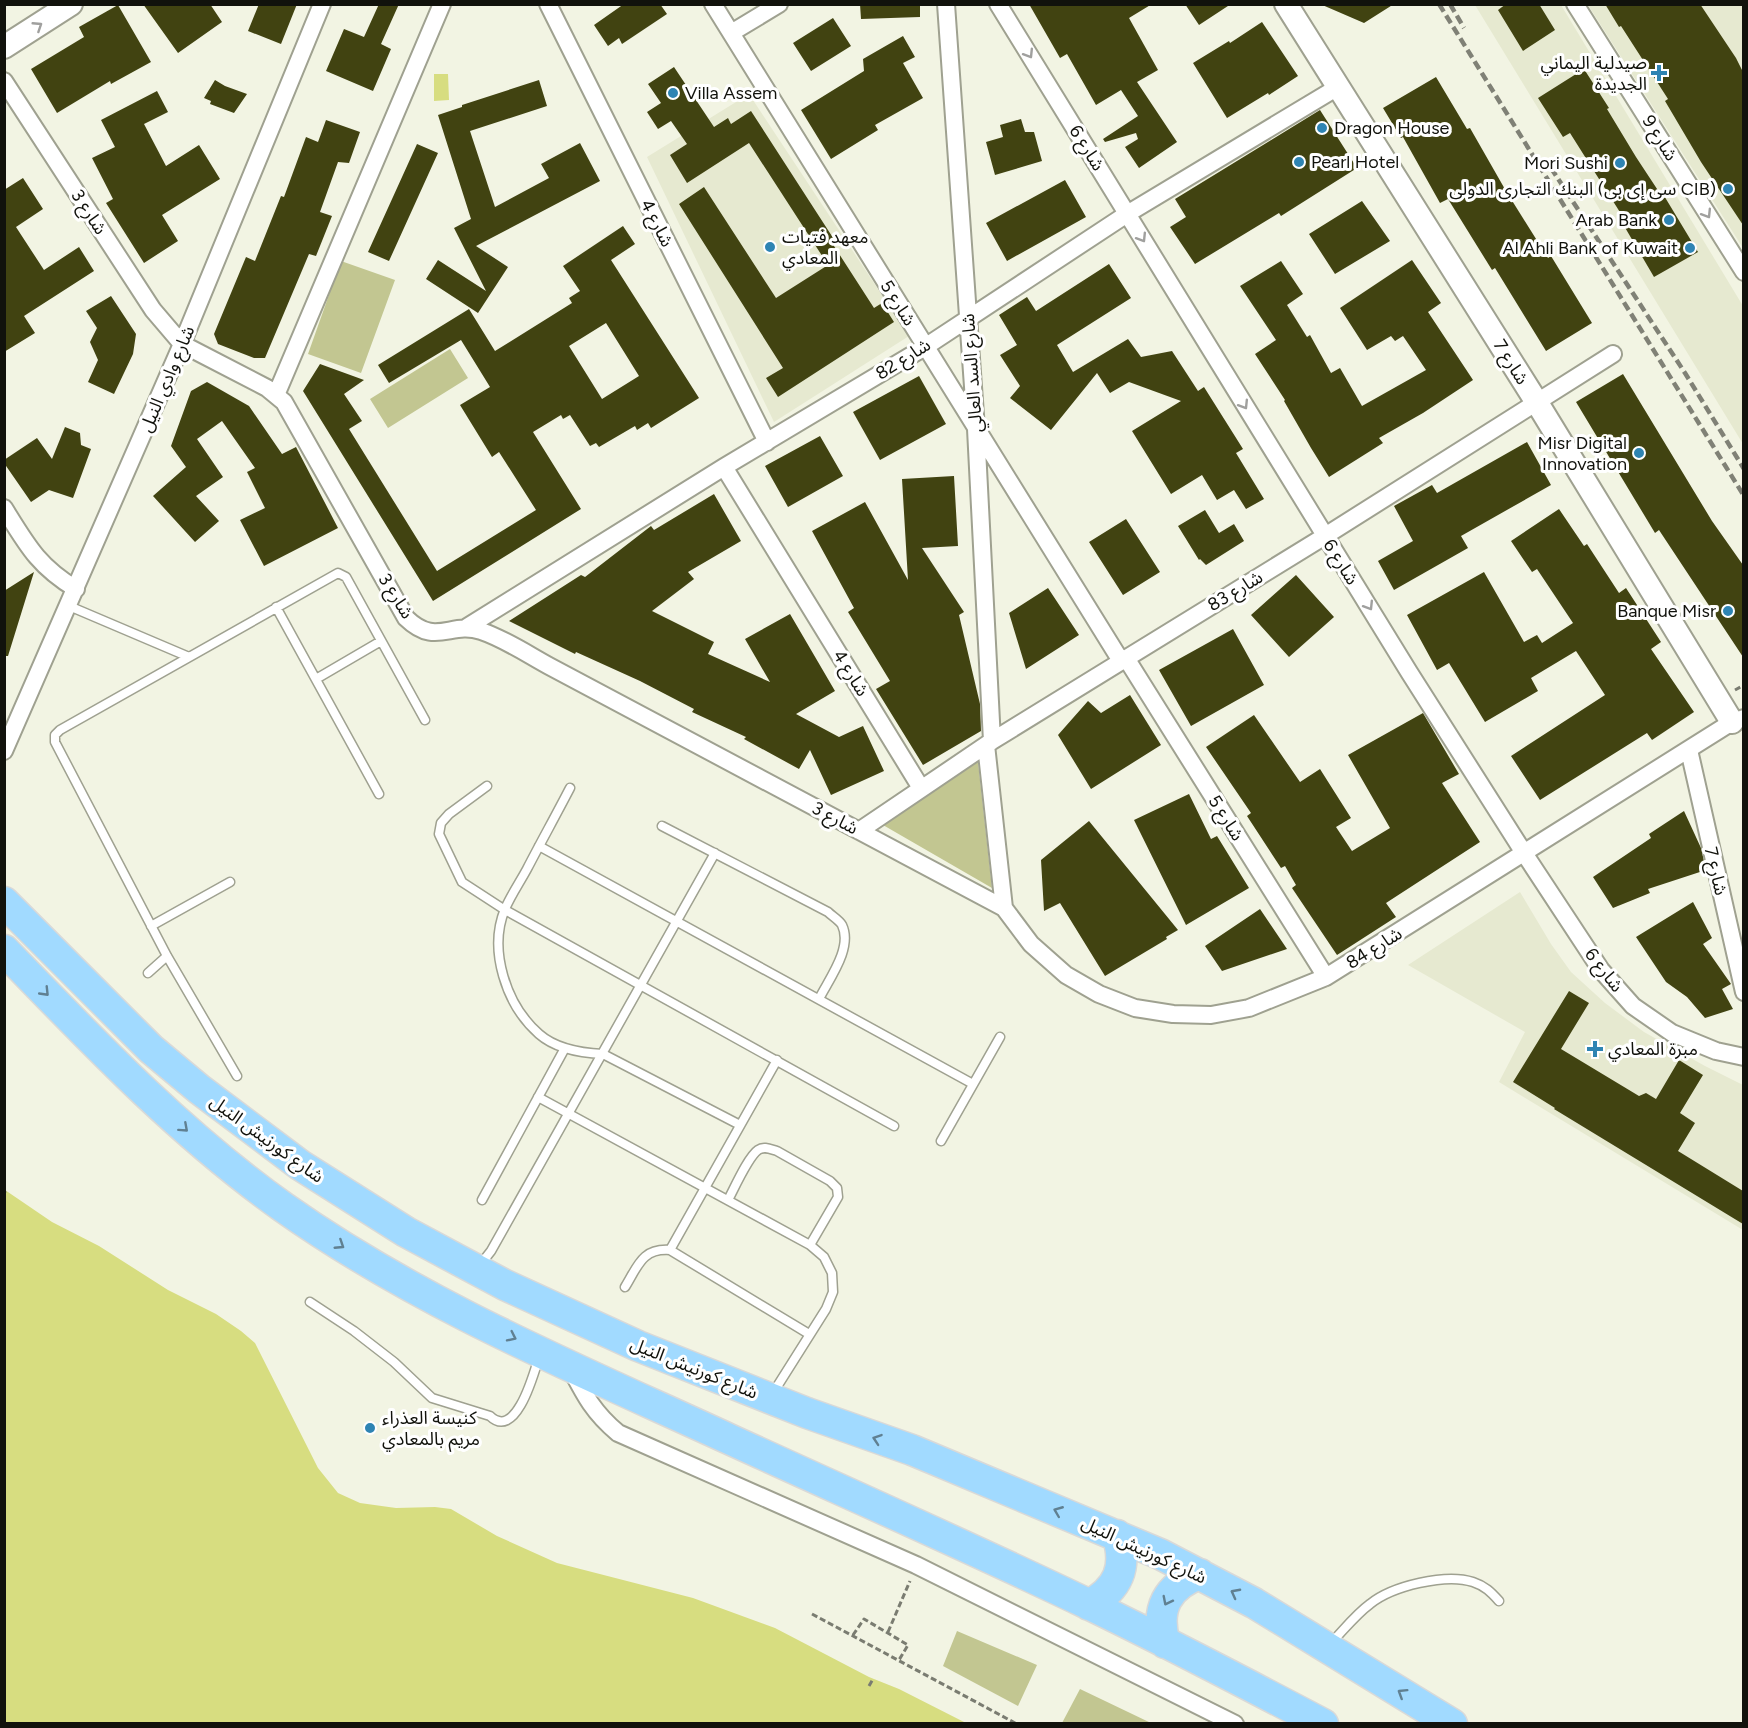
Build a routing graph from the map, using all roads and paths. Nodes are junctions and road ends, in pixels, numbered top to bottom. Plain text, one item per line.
1 (71, 4) edge
2 (322, 4) edge
3 (442, 4) edge
4 (548, 4) edge
5 (713, 4) edge
6 (779, 4) edge
7 (946, 4) edge
8 (998, 4) edge
9 (1286, 4) edge
10 (1575, 4) edge
11 (731, 33) junction
12 (4, 47) edge
13 (4, 81) edge
14 (1338, 87) junction
15 (1127, 214) junction
16 (1742, 267) edge
17 (968, 317) junction
18 (182, 344) junction
19 (925, 347) junction
20 (1613, 354) dead end
21 (276, 394) junction
22 (1536, 401) junction
23 (976, 429) junction
24 (767, 442) junction
25 (724, 467) junction
26 (4, 508) edge
27 (1325, 536) junction
28 (76, 590) junction
29 (69, 606) junction
30 (276, 608) junction
31 (467, 627) junction
32 (381, 641) junction
33 (189, 657) junction
34 (1123, 660) junction
35 (316, 679) junction
36 (425, 720) dead end
37 (1738, 720) edge
38 (989, 743) junction
39 (1689, 750) junction
40 (4, 751) edge
41 (487, 786) dead end
42 (570, 788) dead end
43 (921, 788) junction
44 (379, 794) dead end
45 (662, 826) dead end
46 (859, 831) junction
47 (539, 846) junction
48 (715, 853) junction
49 (1524, 853) junction
50 (230, 882) dead end
51 (4, 902) edge
52 (1004, 908) junction
53 (505, 910) junction
54 (677, 921) junction
55 (151, 926) junction
56 (4, 950) edge
57 (167, 956) junction
58 (148, 973) dead end
59 (1326, 977) junction
60 (641, 985) junction
61 (1743, 992) edge
62 (819, 999) junction
63 (1000, 1037) dead end
64 (565, 1048) junction
65 (603, 1054) junction
66 (1743, 1057) edge
67 (777, 1060) junction
68 (237, 1076) dead end
69 (973, 1084) junction
70 (538, 1097) junction
71 (569, 1114) junction
72 (740, 1125) junction
73 (894, 1126) dead end
74 (941, 1141) dead end
75 (705, 1188) junction
76 (482, 1200) dead end
77 (728, 1200) junction
78 (810, 1245) junction
79 (670, 1250) junction
80 (476, 1270) junction
81 (626, 1287) dead end
82 (310, 1302) dead end
83 (809, 1334) junction
84 (541, 1351) junction
85 (569, 1365) junction
86 (769, 1399) junction
87 (1117, 1535) junction
88 (916, 1565) junction
89 (1200, 1574) junction
90 (1499, 1601) dead end
91 (1089, 1605) junction
92 (812, 1614) dead end
93 (888, 1632) junction
94 (853, 1636) junction
95 (1165, 1643) junction
96 (1328, 1647) junction
97 (899, 1660) junction
98 (873, 1679) dead end
99 (869, 1686) dead end
100 (1017, 1724) edge
101 (1235, 1724) edge
102 (1323, 1724) edge
103 (1452, 1724) edge

12 -> 1 street
2 - 18 street, شارع وادي النيل
3 - 21 street
4 - 24 street, شارع 4
5 - 11 street, شارع 5
6 - 11 street
7 - 17 street, شارع السد العالي
8 -> 15 street, شارع 6
9 - 14 street, شارع 7
10 -> 16 street, شارع 9
11 - 19 street, شارع 5
13 - 18 street, شارع 3
14 - 15 street, شارع 82
14 - 22 street, شارع 7
15 - 17 street, شارع 82
15 -> 27 street, شارع 6
17 - 19 street, شارع 82
17 - 23 street, شارع السد العالي
18 - 21 street, شارع 3
18 - 28 street, شارع وادي النيل
19 - 23 street, شارع 5
19 - 24 street, شارع 82
20 - 22 street, شارع 83
21 - 31 street, شارع 3
22 - 27 street, شارع 83
22 - 37 street, شارع 7
23 - 34 street, شارع 5
23 - 38 street, شارع السد العالي
24 - 25 street, شارع 82
25 - 31 street, شارع 82
25 - 43 street, شارع 4
26 - 28 street
27 - 34 street, شارع 83
27 -> 49 street, شارع 6
28 - 29 street, شارع وادي النيل
29 - 33 lane
29 - 40 street, شارع وادي النيل
30 - 32 lane
30 - 33 lane
30 - 35 lane
31 - 46 street, شارع 3
32 - 35 lane
32 - 36 lane
33 - 55 lane
34 - 38 street, شارع 83
34 - 59 street, شارع 5
35 - 44 lane
37 - 39 street, شارع 84
38 - 43 street, شارع 83
38 - 52 street, شارع السد العالي
39 - 49 street, شارع 84
39 - 61 street, شارع 7
41 - 53 lane
42 - 47 lane
43 - 46 street, شارع 83
45 - 48 lane
46 - 52 street, شارع 3
47 - 53 lane
47 - 54 lane
48 - 54 lane
48 - 62 lane
49 - 59 street, شارع 84
49 - 66 street, شارع 6
50 - 55 lane
51 - 80 highway, شارع كورنيش النيل
52 - 59 street, شارع 84
53 - 60 lane
53 - 64 lane
54 - 60 lane
54 - 62 lane
55 - 57 lane
56 -> 84 highway
57 - 58 lane
57 - 68 lane
60 - 65 lane
60 - 67 lane
62 - 69 lane
63 - 69 lane
64 - 65 lane
64 - 70 lane
65 - 71 lane
65 - 72 lane
67 - 72 lane
67 - 73 lane
69 - 74 lane
70 - 71 lane
70 - 76 lane
71 - 75 lane
71 - 80 lane
72 - 75 lane
75 - 77 lane
75 - 79 lane
77 - 78 lane
77 - 78 lane
78 - 83 lane
79 - 81 lane
79 - 83 lane
80 - 86 highway, شارع كورنيش النيل
82 - 84 lane
83 - 86 lane
84 - 85 highway
85 - 88 street
85 - 91 highway
87 -> 86 highway, شارع كورنيش النيل
87 - 89 highway, شارع كورنيش النيل
87 - 91 highway
88 - 93 path
88 - 101 street
89 -> 95 highway
96 -> 89 highway, شارع كورنيش النيل
90 - 96 lane
91 - 95 highway
92 - 94 path
93 - 94 path
93 - 97 path
94 - 97 path
95 - 102 highway
103 -> 96 highway, شارع كورنيش النيل
97 - 100 path
98 - 99 path

